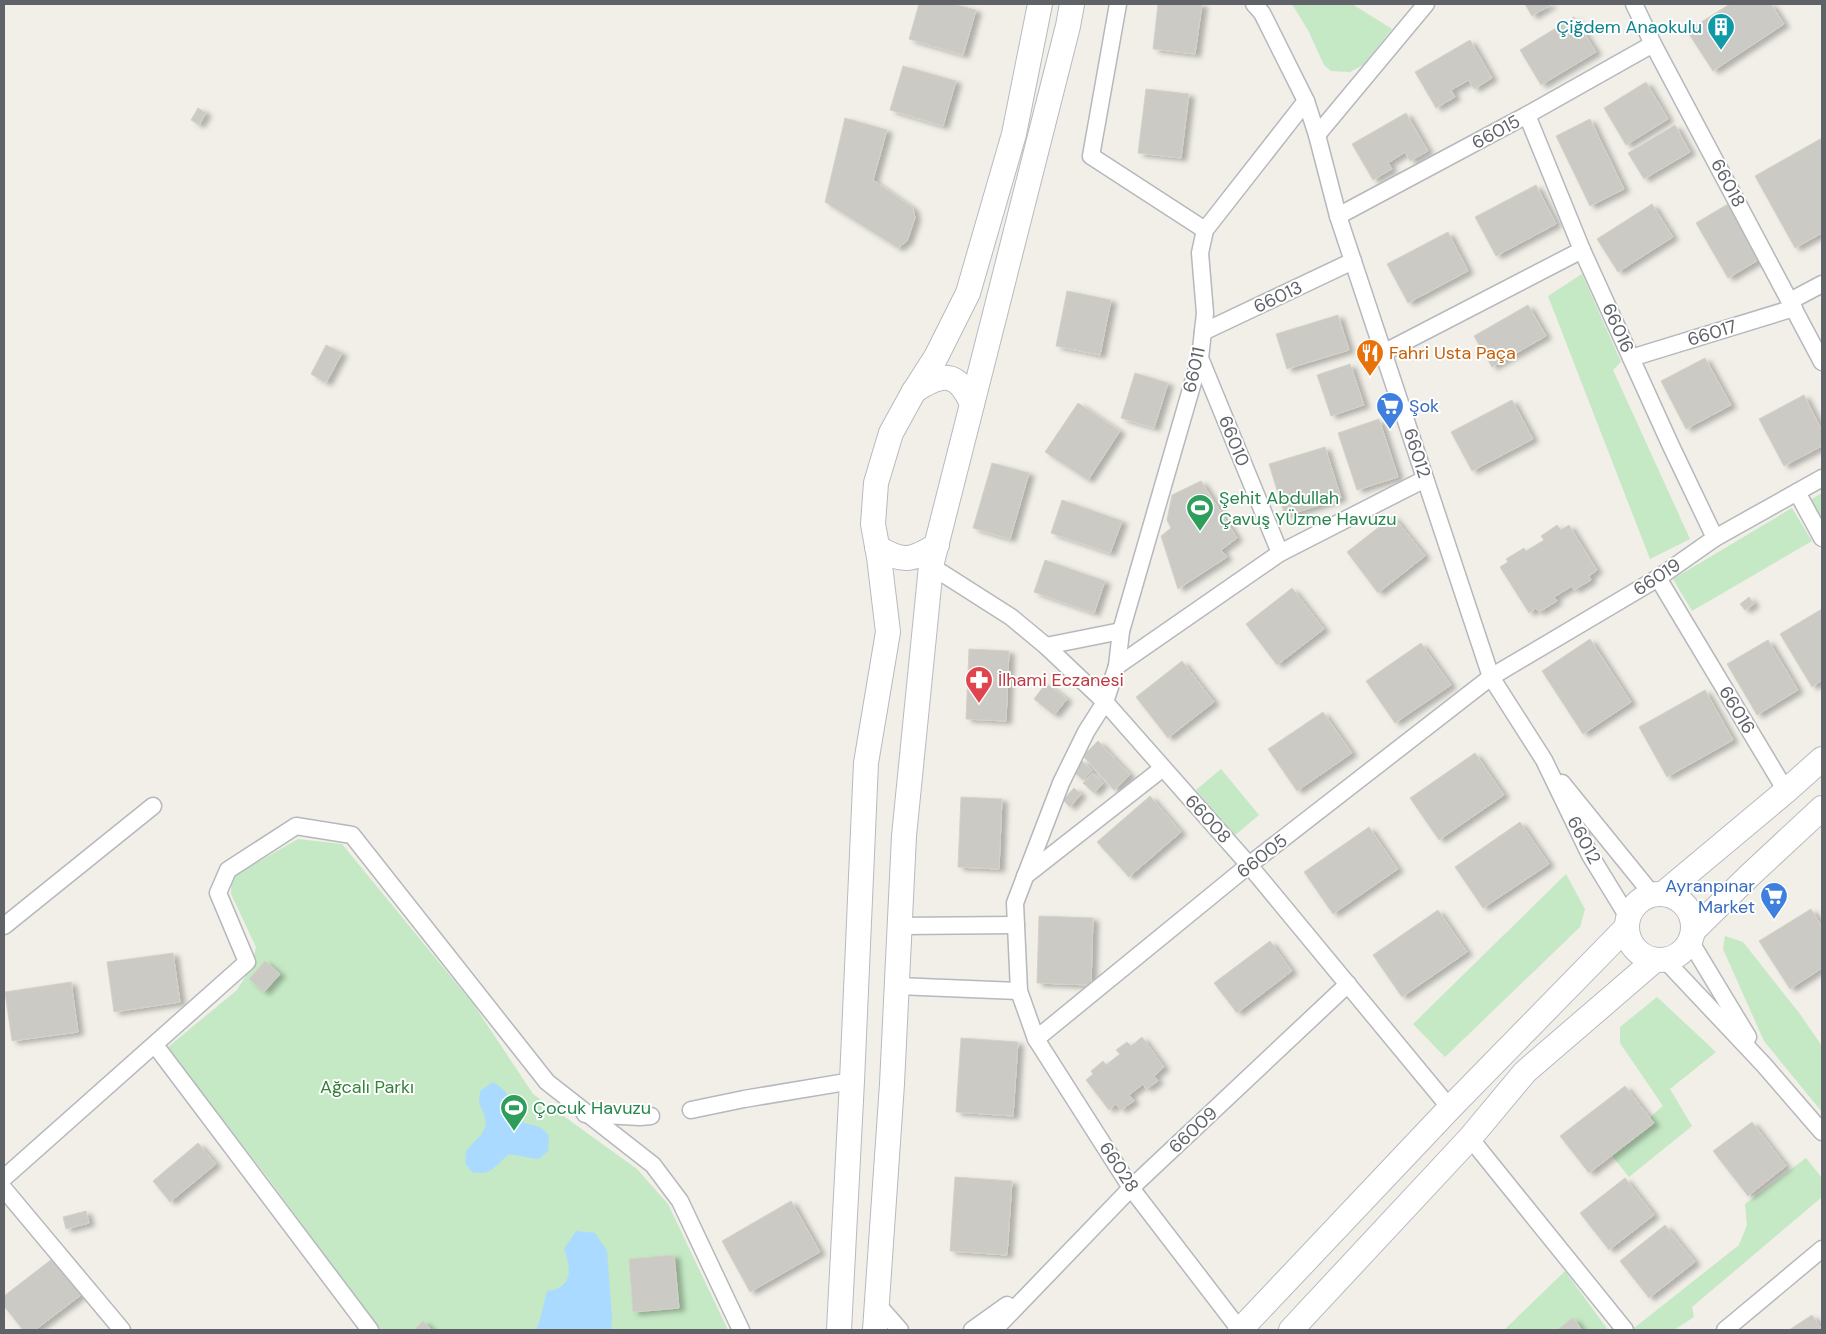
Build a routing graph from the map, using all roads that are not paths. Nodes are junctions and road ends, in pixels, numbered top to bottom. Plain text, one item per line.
1 (1040, 4) edge
2 (1072, 4) edge
3 (1118, 4) edge
4 (1254, 4) edge
5 (1426, 4) edge
6 (1640, 5) edge
7 (1653, 44) junction
8 (1306, 101) junction
9 (1527, 115) junction
10 (1317, 135) junction
11 (1338, 216) junction
12 (1205, 230) junction
13 (1582, 250) junction
14 (1353, 261) junction
15 (1822, 284) edge
16 (1792, 304) junction
17 (1203, 332) junction
18 (1383, 353) junction
19 (1200, 358) junction
20 (1631, 358) junction
21 (1822, 362) edge
22 (914, 391) junction
23 (972, 404) junction
24 (1822, 478) edge
25 (1425, 480) junction
26 (1796, 492) junction
27 (1715, 538) junction
28 (1822, 538) edge
29 (877, 547) junction
30 (1280, 553) junction
31 (934, 556) junction
32 (1658, 578) junction
33 (1121, 631) junction
34 (1046, 646) junction
35 (1117, 666) junction
36 (1491, 677) junction
37 (1106, 702) junction
38 (1822, 759) edge
39 (1544, 760) junction
40 (1163, 768) junction
41 (1786, 791) junction
42 (153, 806) dead end
43 (1822, 808) edge
44 (1249, 865) junction
45 (1024, 876) junction
46 (1658, 894) junction
47 (1627, 922) junction
48 (1016, 925) junction
49 (4, 926) edge
50 (900, 926) junction
51 (1692, 936) junction
52 (1660, 960) junction
53 (1348, 984) junction
54 (897, 986) junction
55 (1019, 992) junction
56 (1036, 1039) junction
57 (156, 1045) junction
58 (1764, 1064) junction
59 (852, 1082) junction
60 (1450, 1108) junction
61 (691, 1110) dead end
62 (585, 1114) junction
63 (651, 1116) dead end
64 (1822, 1132) edge
65 (1470, 1138) junction
66 (4, 1178) edge
67 (1131, 1188) junction
68 (4, 1189) edge
69 (1822, 1249) edge
70 (1042, 1281) junction
71 (878, 1306) junction
72 (122, 1330) edge
73 (370, 1330) edge
74 (741, 1330) edge
75 (839, 1330) edge
76 (875, 1330) edge
77 (900, 1330) edge
78 (972, 1330) edge
79 (994, 1330) edge
80 (1240, 1330) edge
81 (1292, 1330) edge
82 (1625, 1330) edge
83 (1725, 1330) edge

1 - 22 main road
2 - 23 main road
3 - 12 street
4 - 8 street, 66012
5 - 10 street
6 - 7 street, 66018
7 - 9 street, 66015
7 - 16 street, 66018
8 - 10 street, 66012
8 - 12 street, 66011
9 - 11 street, 66015
9 - 13 street, 66016
10 - 11 street, 66012
11 - 14 street, 66012
12 - 17 street, 66011
13 - 18 street
13 - 20 street, 66016
14 - 17 street, 66013
14 - 18 street, 66012
15 - 16 street, 66017
16 - 20 street, 66017
16 - 21 street, 66018
17 - 19 street, 66011
18 - 25 street, 66012
19 - 30 street, 66010
19 - 33 street, 66011
20 - 27 street, 66016
22 - 23 main road
22 - 29 main road
23 - 31 main road
24 - 26 street, 66019
25 - 30 street
25 - 36 street, 66012
26 - 27 street, 66019
26 - 28 street
27 - 32 street, 66019
29 - 31 main road
29 - 59 main road
30 - 35 street
31 - 34 street, 66008
31 - 50 main road
32 - 36 street, 66019
32 - 41 street, 66016
33 - 34 street
33 - 35 street, 66011
34 - 37 street, 66008
35 - 37 street, 66011
36 - 39 street, 66012
36 - 44 street, 66005
37 - 40 street, 66008
37 - 45 street, 66011
38 - 41 main road
39 - 46 street, 66012
39 - 47 street, 66012
40 - 44 street, 66008
40 - 45 street
41 - 46 main road
42 - 49 street
43 - 51 main road
44 - 53 street, 66008
44 - 56 street, 66005
45 - 48 street, 66028
46 - 47 main road
46 - 51 main road
47 - 52 main road
47 - 60 main road
48 - 50 street
48 - 55 street, 66028
50 - 54 main road
51 - 52 main road
51 - 58 street
52 - 58 street
52 - 65 main road
53 - 60 street, 66008
53 - 67 street, 66009
54 - 55 street
54 - 71 main road
55 - 56 street, 66028
56 - 67 street, 66028
57 - 62 street
57 - 66 street
57 - 73 street
58 - 64 street
59 - 61 street
59 - 75 main road
60 - 80 main road
62 - 63 street
62 - 74 street
65 - 81 main road
65 - 82 street
67 - 70 street, 66009
67 - 80 street, 66028
68 - 72 street
69 - 83 street
70 - 78 street, 66009
70 - 79 street, 66009
71 - 76 main road
71 - 77 street

